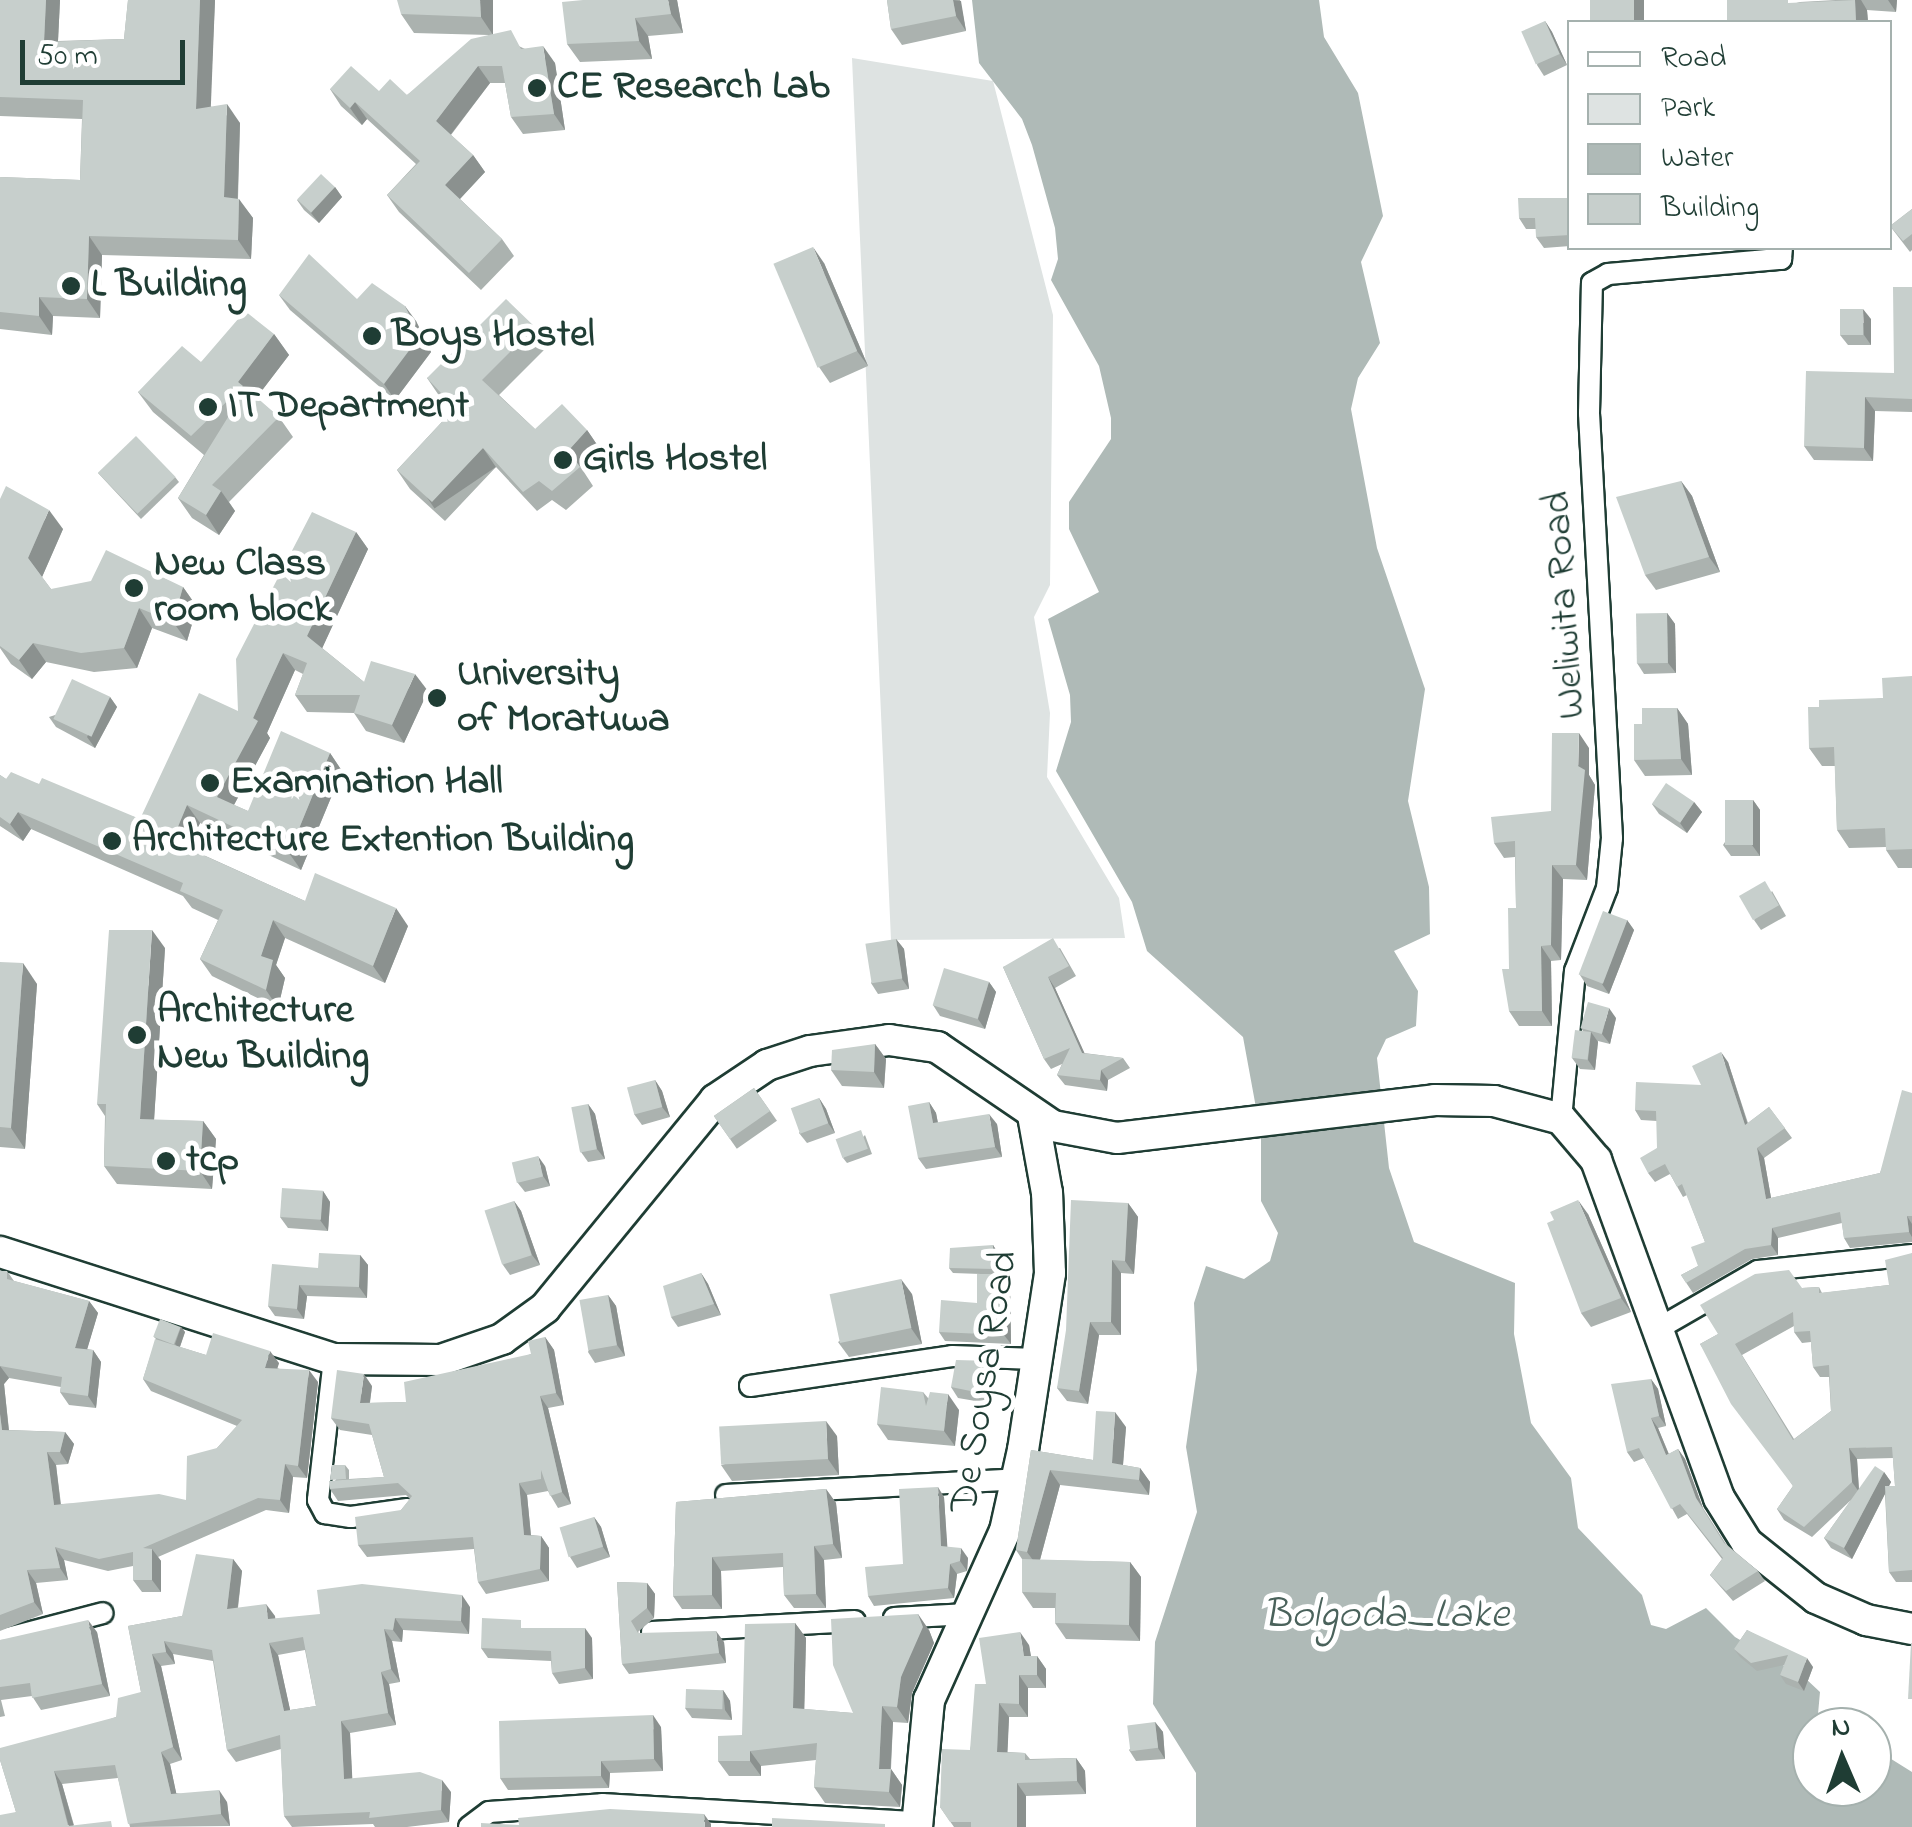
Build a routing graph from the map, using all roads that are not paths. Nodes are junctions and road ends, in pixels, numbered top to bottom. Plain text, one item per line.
1 (1782, 250) edge
2 (1032, 1115) junction
3 (1562, 1119) junction
4 (0, 1252) edge
5 (1912, 1255) edge
6 (1662, 1327) junction
7 (334, 1359) junction
8 (1036, 1359) junction
9 (750, 1386) dead end
10 (1016, 1479) junction
11 (726, 1495) edge
12 (407, 1509) edge
13 (103, 1612) dead end
14 (968, 1614) junction
15 (1912, 1629) edge
16 (652, 1632) edge
17 (0, 1640) edge
18 (917, 1824) edge
19 (469, 1827) edge

1 - 3 street, Weliwita Road
2 - 3 main road
2 - 7 main road
2 - 8 main road, De Soysa Road
3 - 6 main road
4 - 7 main road
5 - 6 street
6 - 15 main road
7 - 12 street
8 - 9 street
8 - 10 main road, De Soysa Road
10 - 11 street
10 - 14 main road, De Soysa Road
13 - 17 street
14 - 16 street
14 - 18 main road, De Soysa Road
18 - 19 street

